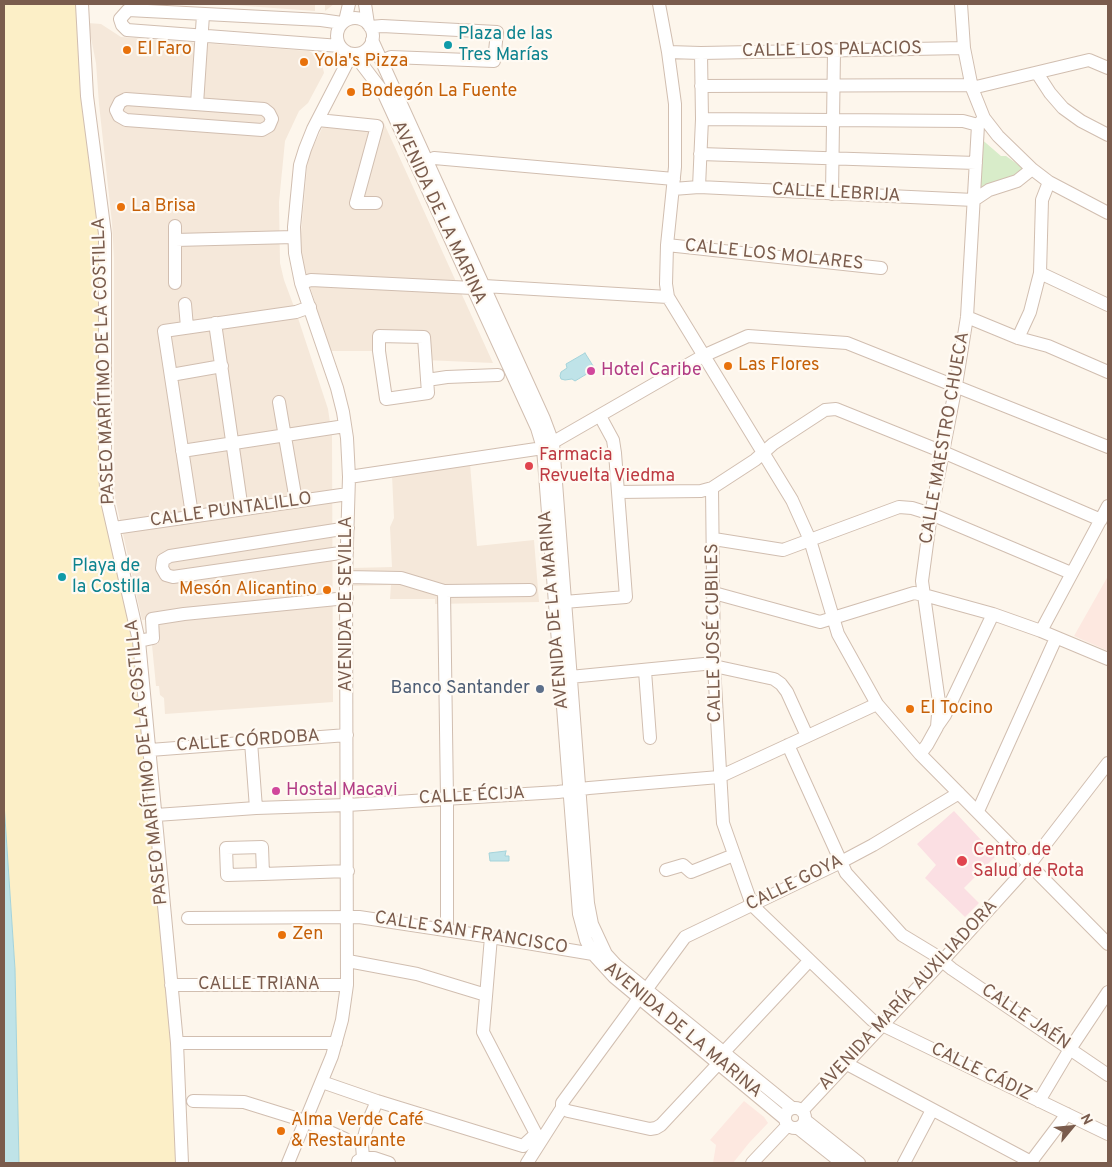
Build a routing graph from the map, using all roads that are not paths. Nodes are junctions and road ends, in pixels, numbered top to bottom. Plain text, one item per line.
1 (82, 4) edge
2 (349, 4) edge
3 (366, 4) edge
4 (659, 4) edge
5 (961, 4) edge
6 (123, 7) edge
7 (203, 14) junction
8 (344, 22) junction
9 (370, 31) junction
10 (202, 36) junction
11 (964, 48) junction
12 (347, 51) junction
13 (834, 51) junction
14 (668, 52) junction
15 (701, 54) junction
16 (382, 61) junction
17 (1106, 62) edge
18 (1037, 72) junction
19 (701, 86) junction
20 (834, 86) junction
21 (972, 87) junction
22 (197, 104) junction
23 (702, 119) junction
24 (318, 120) junction
25 (833, 120) junction
26 (981, 121) junction
27 (1108, 135) edge
28 (700, 154) junction
29 (832, 159) junction
30 (426, 162) junction
31 (976, 163) junction
32 (1032, 169) junction
33 (1049, 182) junction
34 (674, 184) junction
35 (699, 187) junction
36 (832, 194) junction
37 (974, 200) junction
38 (376, 203) dead end
39 (1108, 213) edge
40 (175, 226) dead end
41 (294, 237) junction
42 (175, 240) junction
43 (668, 245) junction
44 (881, 268) dead end
45 (1040, 273) junction
46 (301, 283) junction
47 (175, 284) dead end
48 (478, 287) junction
49 (668, 297) junction
50 (185, 304) dead end
51 (1108, 305) edge
52 (310, 307) junction
53 (967, 317) junction
54 (215, 322) junction
55 (187, 327) junction
56 (1018, 338) junction
57 (703, 356) junction
58 (222, 366) junction
59 (1108, 372) edge
60 (171, 375) junction
61 (498, 375) dead end
62 (427, 380) junction
63 (956, 385) junction
64 (279, 402) dead end
65 (600, 416) junction
66 (345, 426) junction
67 (284, 435) junction
68 (233, 443) junction
69 (548, 445) junction
70 (1108, 447) edge
71 (182, 452) junction
72 (762, 452) junction
73 (943, 452) junction
74 (349, 477) junction
75 (712, 488) junction
76 (618, 492) junction
77 (348, 494) junction
78 (295, 495) dead end
79 (241, 503) dead end
80 (1108, 506) edge
81 (192, 508) dead end
82 (931, 514) junction
83 (1101, 520) junction
84 (114, 528) junction
85 (348, 528) junction
86 (714, 540) junction
87 (810, 540) junction
88 (347, 552) junction
89 (1071, 572) junction
90 (346, 577) junction
91 (530, 590) dead end
92 (444, 591) junction
93 (714, 593) junction
94 (924, 595) junction
95 (347, 598) junction
96 (564, 602) junction
97 (993, 614) junction
98 (832, 619) junction
99 (1041, 631) junction
100 (1056, 638) junction
101 (139, 641) junction
102 (1108, 659) edge
103 (714, 664) junction
104 (645, 670) junction
105 (570, 677) junction
106 (877, 704) junction
107 (937, 727) junction
108 (347, 735) junction
109 (807, 736) junction
110 (650, 738) dead end
111 (251, 742) junction
112 (788, 745) junction
113 (150, 750) junction
114 (920, 754) junction
115 (1108, 763) edge
116 (720, 778) junction
117 (574, 790) junction
118 (959, 793) junction
119 (447, 798) junction
120 (347, 805) junction
121 (256, 808) junction
122 (978, 811) junction
123 (156, 815) junction
124 (734, 855) junction
125 (842, 862) junction
126 (1030, 864) junction
127 (348, 870) junction
128 (666, 870) dead end
129 (263, 874) dead end
130 (752, 905) junction
131 (188, 918) dead end
132 (348, 918) junction
133 (447, 930) junction
134 (491, 936) junction
135 (1108, 944) edge
136 (593, 954) junction
137 (348, 961) junction
138 (809, 961) junction
139 (942, 961) junction
140 (171, 984) junction
141 (347, 985) junction
142 (1108, 992) edge
143 (642, 994) junction
144 (486, 995) junction
145 (881, 1026) junction
146 (336, 1042) junction
147 (177, 1043) junction
148 (1070, 1049) junction
149 (721, 1058) junction
150 (847, 1064) junction
151 (1108, 1075) edge
152 (322, 1082) junction
153 (193, 1101) dead end
154 (376, 1101) junction
155 (1039, 1101) junction
156 (562, 1108) junction
157 (932, 1110) junction
158 (1068, 1114) junction
159 (795, 1118) junction
160 (305, 1121) junction
161 (1108, 1134) edge
162 (538, 1137) junction
163 (346, 1139) dead end
164 (360, 1160) edge
165 (534, 1161) edge
166 (182, 1163) edge
167 (288, 1163) edge
168 (389, 1163) edge
169 (752, 1163) edge
170 (842, 1163) edge
171 (859, 1163) edge
172 (904, 1163) edge
173 (1032, 1163) edge

1 - 84 street, PASEO MARÍTIMO DE LA COSTILLA
2 - 8 street
3 - 9 street, AVENIDA DE LA MARINA
4 - 14 street
5 - 11 street
6 - 7 street
6 - 10 street
7 - 8 street
7 - 10 street
8 - 9 street
8 - 12 street
9 - 12 street
9 - 16 street, AVENIDA DE LA MARINA
9 - 16 street
10 - 12 street
10 - 22 street
11 - 13 street, CALLE LOS PALACIOS
11 - 21 street
12 - 24 street, AVENIDA DE SEVILLA
12 - 48 street, AVENIDA DE LA MARINA
13 - 15 street, CALLE LOS PALACIOS
13 - 20 street
14 - 15 street, CALLE LOS PALACIOS
14 - 34 street
15 - 19 street
16 - 30 street, AVENIDA DE LA MARINA
17 - 18 street
18 - 21 street
18 - 27 street
19 - 20 street
19 - 23 street
20 - 21 street
20 - 25 street
21 - 26 street
22 - 22 street
23 - 25 street
23 - 28 street
24 - 38 street
24 - 41 street, AVENIDA DE SEVILLA
25 - 26 street
25 - 29 street
26 - 31 street, CALLE MAESTRO CHUECA
26 - 32 street
28 - 29 street
28 - 35 street
29 - 31 street
29 - 36 street
30 - 34 street, CALLE LEBRIJA
30 - 48 street, AVENIDA DE LA MARINA
31 - 37 street, CALLE MAESTRO CHUECA
32 - 33 street
32 - 37 street
33 - 39 street
33 - 45 street
34 - 35 street, CALLE LEBRIJA
34 - 43 street
35 - 36 street, CALLE LEBRIJA
36 - 37 street, CALLE LEBRIJA
37 - 53 street, CALLE MAESTRO CHUECA
40 - 42 street
41 - 42 street
41 - 46 street, AVENIDA DE SEVILLA
42 - 47 street
43 - 44 street, CALLE LOS MOLARES
43 - 49 street
45 - 51 street
45 - 56 street
46 - 48 street
46 - 52 street, AVENIDA DE SEVILLA
48 - 49 street
48 - 69 street, AVENIDA DE LA MARINA
49 - 57 street
50 - 55 street
52 - 54 street
52 - 66 street, AVENIDA DE SEVILLA
53 - 56 street
53 - 63 street, CALLE MAESTRO CHUECA
54 - 55 street
54 - 58 street
55 - 60 street
56 - 59 street
57 - 63 street
57 - 65 street
57 - 72 street
58 - 60 street
58 - 68 street
60 - 71 street
61 - 62 street
62 - 62 street
63 - 70 street
63 - 73 street, CALLE MAESTRO CHUECA
64 - 67 street
65 - 69 street
65 - 76 street
66 - 67 street
66 - 74 street, AVENIDA DE SEVILLA
67 - 68 street
67 - 78 street
68 - 71 street
68 - 79 street
69 - 74 street
69 - 96 street, AVENIDA DE LA MARINA
69 - 117 street, AVENIDA DE LA MARINA
71 - 81 street
72 - 73 street
72 - 75 street
72 - 87 street
73 - 82 street, CALLE MAESTRO CHUECA
73 - 83 street
74 - 77 street, AVENIDA DE SEVILLA
75 - 76 street
75 - 86 street, CALLE JOSÉ CUBILES
76 - 96 street
77 - 84 street, CALLE PUNTALILLO
77 - 85 street, AVENIDA DE SEVILLA
80 - 83 street
82 - 87 street
82 - 89 street
82 - 94 street, CALLE MAESTRO CHUECA
83 - 89 street
84 - 101 street, PASEO MARÍTIMO DE LA COSTILLA
85 - 88 street, AVENIDA DE SEVILLA
85 - 88 street
86 - 87 street
86 - 93 street, CALLE JOSÉ CUBILES
87 - 98 street
88 - 90 street, AVENIDA DE SEVILLA
89 - 99 street
90 - 92 street
90 - 95 street, AVENIDA DE SEVILLA
91 - 92 street
92 - 119 street
93 - 98 street
93 - 103 street, CALLE JOSÉ CUBILES
94 - 97 street
94 - 98 street
94 - 107 street, CALLE MAESTRO CHUECA
95 - 101 street
95 - 108 street, AVENIDA DE SEVILLA
96 - 105 street, AVENIDA DE LA MARINA
97 - 99 street
97 - 107 street
98 - 106 street
99 - 100 street
100 - 102 street
100 - 122 street
101 - 113 street, PASEO MARÍTIMO DE LA COSTILLA
103 - 104 street
103 - 109 street
103 - 116 street, CALLE JOSÉ CUBILES
104 - 105 street
104 - 110 street
105 - 117 street, AVENIDA DE LA MARINA
106 - 109 street
106 - 114 street
107 - 114 street, CALLE MAESTRO CHUECA
108 - 111 street, CALLE CÓRDOBA
108 - 120 street, AVENIDA DE SEVILLA
109 - 112 street
111 - 113 street, CALLE CÓRDOBA
111 - 121 street
112 - 116 street
112 - 125 street, CALLE JAÉN
113 - 123 street, PASEO MARÍTIMO DE LA COSTILLA
114 - 118 street
115 - 126 street, AVENIDA MARÍA AUXILIADORA
116 - 117 street, CALLE ÉCIJA
116 - 124 street, CALLE JOSÉ CUBILES
117 - 119 street, CALLE ÉCIJA
117 - 136 street, AVENIDA DE LA MARINA
117 - 143 street, AVENIDA DE LA MARINA
118 - 122 street
118 - 125 street, CALLE GOYA
119 - 120 street, CALLE ÉCIJA
119 - 133 street
120 - 121 street, CALLE ÉCIJA
120 - 127 street, AVENIDA DE SEVILLA
121 - 123 street, CALLE ÉCIJA
122 - 126 street
123 - 140 street, PASEO MARÍTIMO DE LA COSTILLA
124 - 128 street
124 - 130 street, CALLE JOSÉ CUBILES
125 - 130 street, CALLE GOYA
125 - 139 street, CALLE JAÉN
126 - 135 street
126 - 139 street, AVENIDA MARÍA AUXILIADORA
127 - 129 street
127 - 132 street, AVENIDA DE SEVILLA
130 - 138 street, CALLE CÁDIZ
130 - 143 street, CALLE GOYA
131 - 132 street, CALLE SAN FRANCISCO
132 - 133 street, CALLE SAN FRANCISCO
132 - 137 street, AVENIDA DE SEVILLA
133 - 134 street, CALLE SAN FRANCISCO
134 - 136 street, CALLE SAN FRANCISCO
134 - 144 street
136 - 143 street, AVENIDA DE LA MARINA
137 - 141 street, AVENIDA DE SEVILLA
137 - 144 street
138 - 145 street, CALLE CÁDIZ
138 - 149 street
139 - 145 street, AVENIDA MARÍA AUXILIADORA
139 - 148 street, CALLE JAÉN
140 - 141 street, CALLE TRIANA
140 - 147 street, PASEO MARÍTIMO DE LA COSTILLA
141 - 146 street, AVENIDA DE SEVILLA
142 - 148 street
143 - 149 street, AVENIDA DE LA MARINA
143 - 156 street, CALLE GOYA
144 - 162 street
145 - 150 street, AVENIDA MARÍA AUXILIADORA
145 - 155 street, CALLE CÁDIZ
146 - 147 street
146 - 152 street, AVENIDA DE SEVILLA
147 - 166 street, PASEO MARÍTIMO DE LA COSTILLA
148 - 151 street, CALLE JAÉN
148 - 155 street
149 - 156 street
149 - 159 street, AVENIDA DE LA MARINA
150 - 157 street
150 - 159 street, AVENIDA MARÍA AUXILIADORA
152 - 154 street
152 - 160 street, AVENIDA DE SEVILLA
153 - 160 street
154 - 162 street
154 - 164 street
155 - 158 street, CALLE CÁDIZ
156 - 162 street, CALLE GOYA
157 - 172 street
157 - 173 street
158 - 161 street, CALLE CÁDIZ
158 - 173 street
159 - 169 street, AVENIDA MARÍA AUXILIADORA
159 - 170 street, AVENIDA DE LA MARINA
159 - 171 street, AVENIDA DE LA MARINA
160 - 163 street
160 - 167 street, AVENIDA DE SEVILLA
162 - 165 street, CALLE GOYA
164 - 168 street

